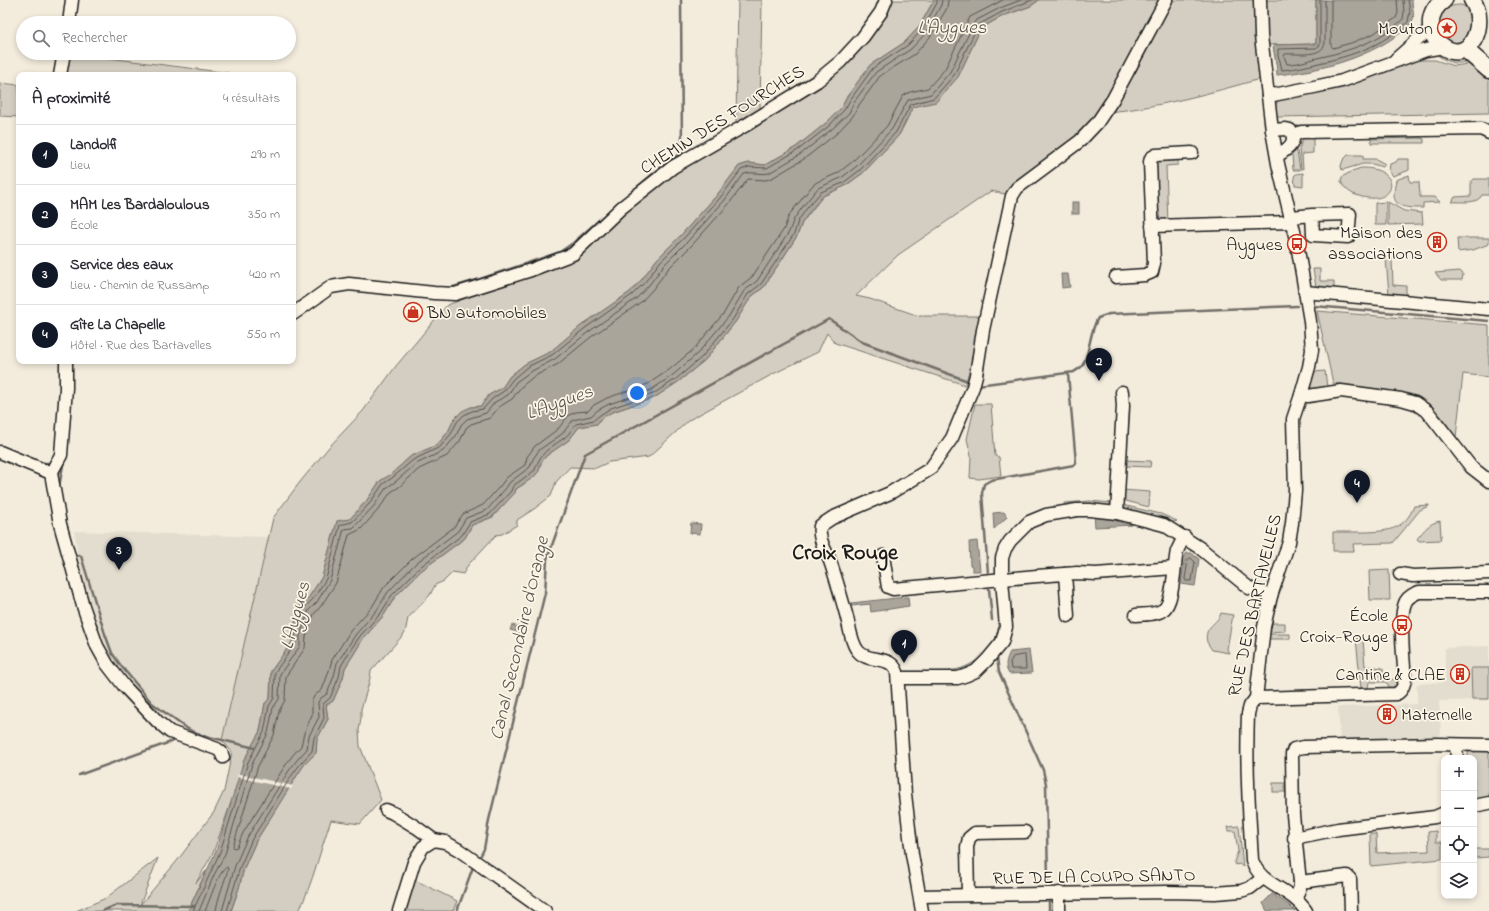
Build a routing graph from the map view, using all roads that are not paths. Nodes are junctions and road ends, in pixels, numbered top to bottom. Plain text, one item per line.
1 (72, 0) edge
2 (886, 0) edge
3 (1166, 0) edge
4 (1260, 0) edge
5 (1444, 0) edge
6 (1472, 0) edge
7 (1430, 14) edge
8 (70, 16) edge
9 (1482, 37) junction
10 (1444, 47) junction
11 (1466, 50) junction
12 (1489, 57) edge
13 (63, 60) edge
14 (1394, 61) junction
15 (1489, 70) edge
16 (61, 72) edge
17 (1268, 96) junction
18 (1272, 130) junction
19 (1489, 132) edge
20 (1293, 136) junction
21 (1192, 153) dead end
22 (1277, 156) junction
23 (1312, 215) dead end
24 (1292, 220) junction
25 (1152, 226) junction
26 (1116, 277) dead end
27 (1305, 292) junction
28 (1489, 308) edge
29 (296, 312) edge
30 (66, 364) edge
31 (1122, 392) dead end
32 (1301, 395) junction
33 (0, 452) edge
34 (51, 473) junction
35 (1489, 481) edge
36 (1117, 513) junction
37 (1185, 537) junction
38 (883, 556) dead end
39 (1174, 568) junction
40 (1489, 573) edge
41 (1065, 574) junction
42 (1400, 574) dead end
43 (1002, 580) junction
44 (1489, 592) edge
45 (1271, 596) junction
46 (1136, 615) dead end
47 (1068, 616) dead end
48 (898, 678) junction
49 (1256, 698) junction
50 (1456, 745) junction
51 (1489, 745) edge
52 (1457, 755) edge
53 (223, 756) dead end
54 (1489, 803) edge
55 (1477, 805) edge
56 (386, 810) dead end
57 (1441, 814) edge
58 (1025, 832) dead end
59 (1294, 838) junction
60 (434, 840) junction
61 (1263, 878) junction
62 (1300, 882) junction
63 (1059, 893) junction
64 (968, 895) junction
65 (920, 896) junction
66 (1296, 898) junction
67 (399, 911) edge
68 (545, 911) edge
69 (922, 911) edge
70 (1059, 911) edge
71 (1306, 911) edge
72 (1351, 911) edge

1 - 8 street
2 - 29 street, CHEMIN DES FOURCHES
3 - 48 street
4 - 17 street, RUE DES BARTAVELLES
5 - 7 main road
6 - 9 main road
7 - 10 main road
7 - 14 street
9 - 11 main road
9 - 12 main road
10 - 11 main road
10 - 14 street
11 - 15 main road
13 - 16 street
14 - 17 street
17 - 18 street, RUE DES BARTAVELLES
18 - 20 street
18 - 22 street, RUE DES BARTAVELLES
19 - 20 street
20 - 22 street
21 - 25 street
22 - 24 street, RUE DES BARTAVELLES
23 - 24 street
24 - 25 street
24 - 27 street, RUE DES BARTAVELLES
25 - 26 street
27 - 28 street
27 - 32 street, RUE DES BARTAVELLES
30 - 34 street
31 - 36 street
32 - 35 street
32 - 45 street, RUE DES BARTAVELLES
33 - 34 street
34 - 53 street
36 - 37 street
36 - 43 street
37 - 39 street
37 - 45 street
38 - 43 street
39 - 41 street
39 - 46 street
40 - 42 street
41 - 43 street
41 - 47 street
43 - 48 street
44 - 49 street
45 - 49 street, RUE DES BARTAVELLES
48 - 65 street
49 - 61 street, RUE DES BARTAVELLES
50 - 51 street
50 - 52 street
50 - 59 street
54 - 55 street
56 - 60 street
57 - 59 street
58 - 64 street
59 - 62 street
60 - 67 street
60 - 68 street
61 - 63 street, RUE DE LA COUPO SANTO
61 - 66 street, RUE DES BARTAVELLES
62 - 66 street
62 - 72 street
63 - 64 street, RUE DE LA COUPO SANTO
63 - 70 street
64 - 65 street, RUE DE LA COUPO SANTO
65 - 69 street
66 - 71 street, RUE DES BARTAVELLES

